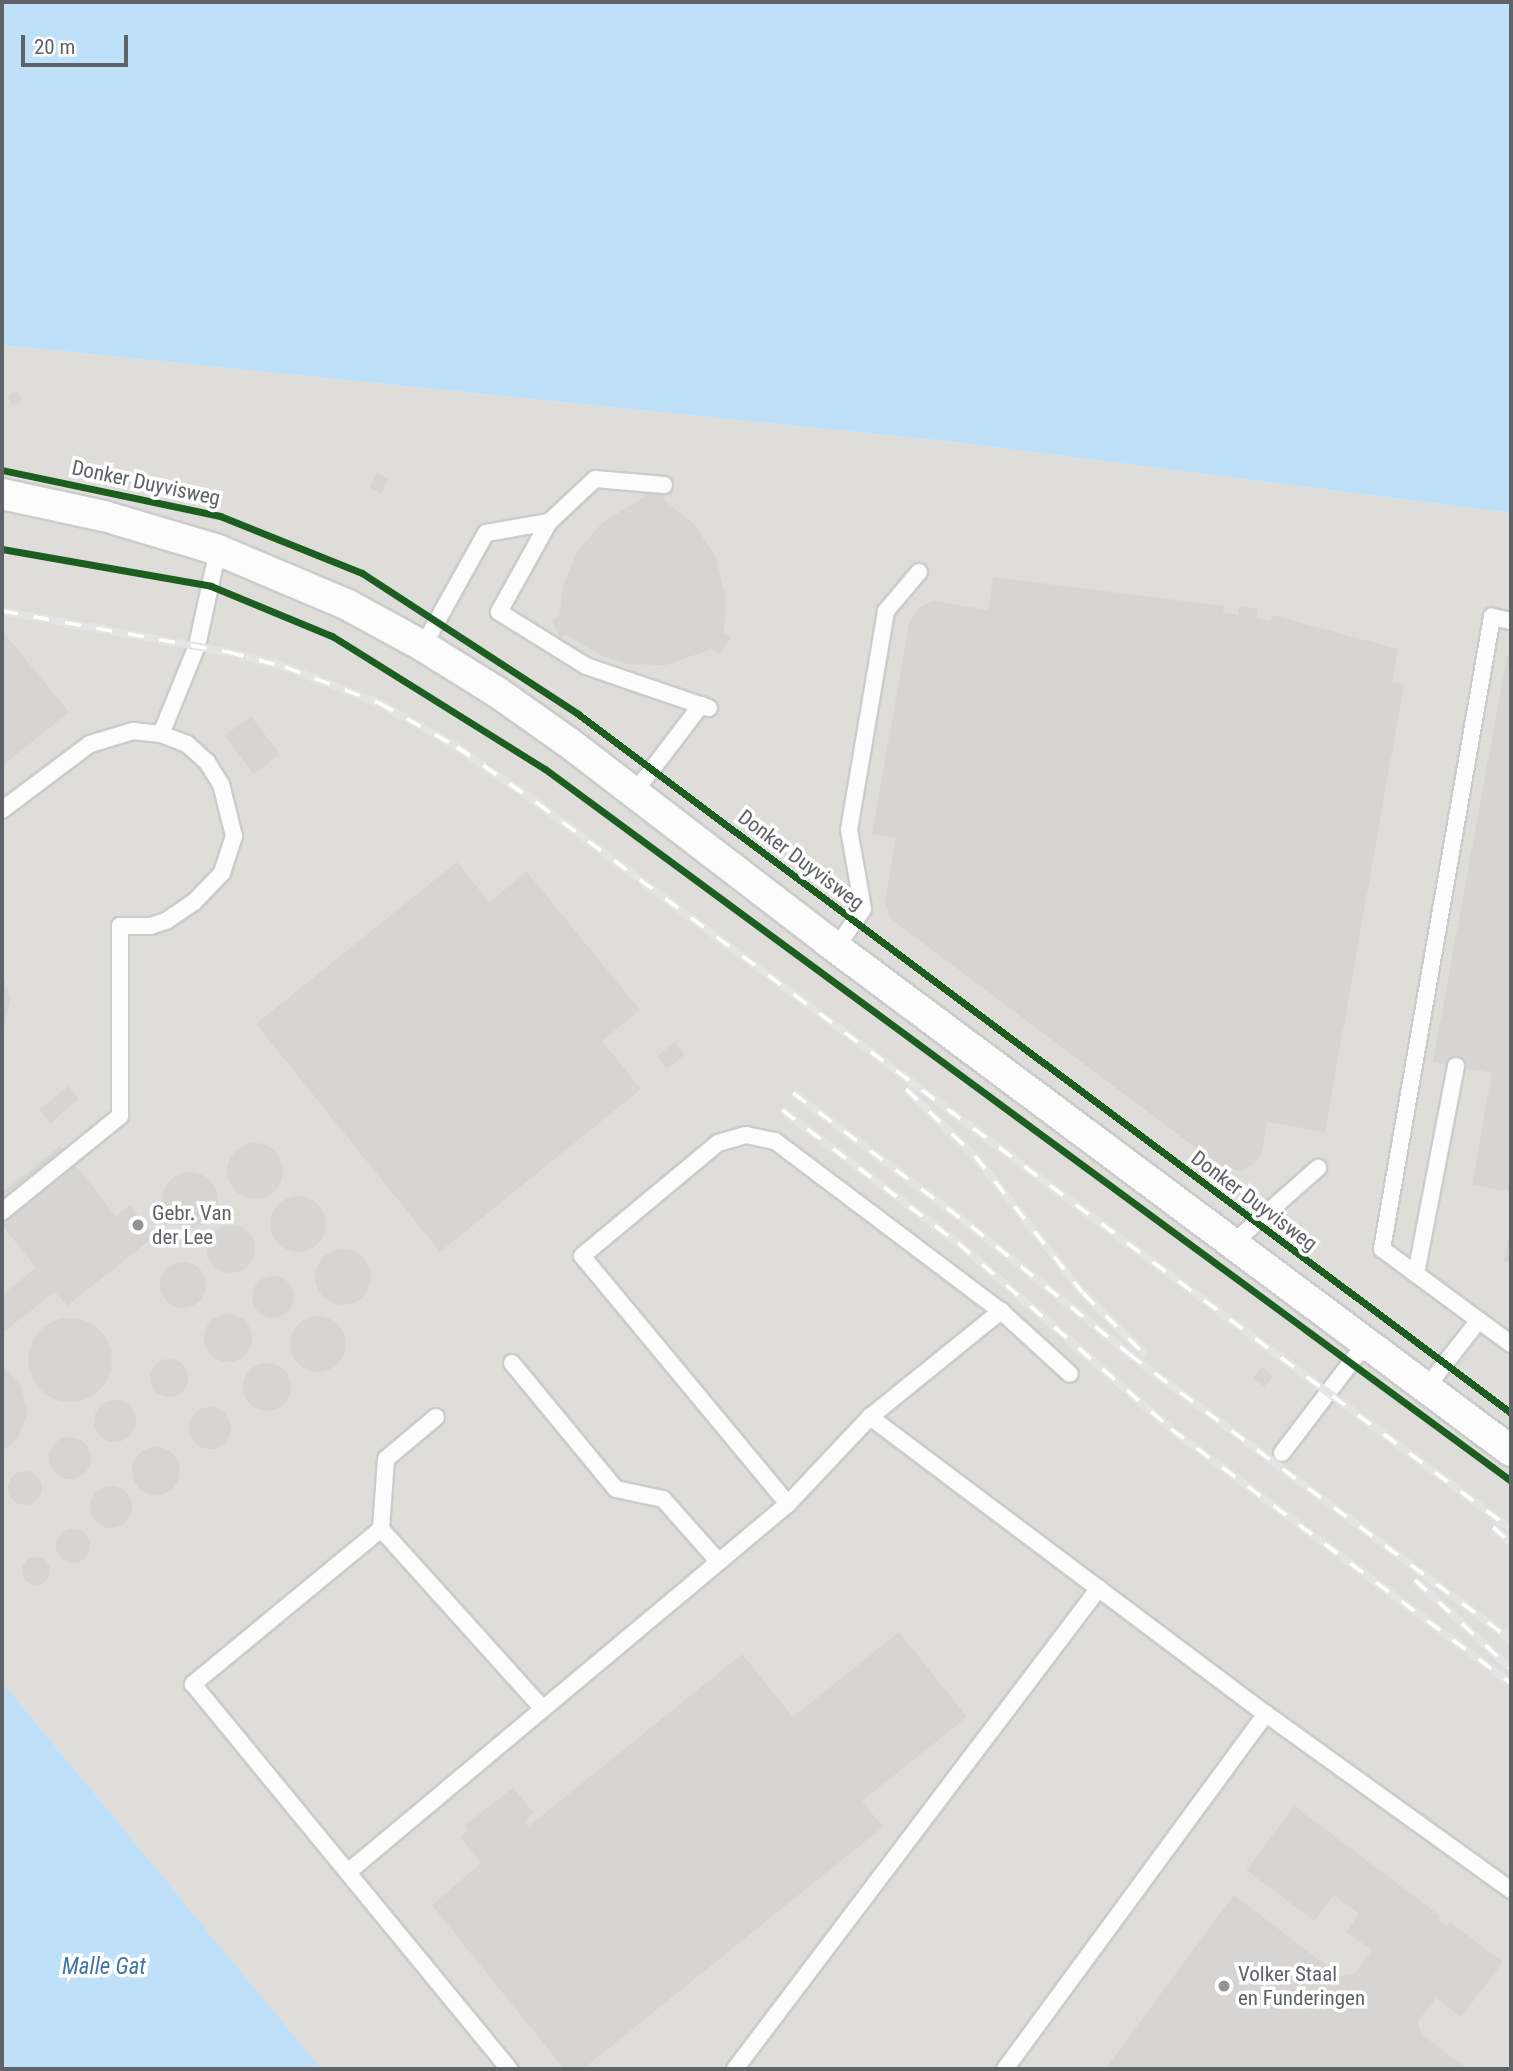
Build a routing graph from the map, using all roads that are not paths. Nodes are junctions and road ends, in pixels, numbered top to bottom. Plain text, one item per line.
1 (664, 485) dead end
2 (2, 495) edge
3 (549, 522) junction
4 (218, 550) junction
5 (919, 572) dead end
6 (1511, 621) edge
7 (423, 646) junction
8 (161, 734) junction
9 (634, 793) junction
10 (2, 810) edge
11 (836, 948) junction
12 (1456, 1066) dead end
13 (1318, 1168) dead end
14 (2, 1212) edge
15 (1232, 1244) junction
16 (1416, 1274) junction
17 (1001, 1311) junction
18 (1479, 1320) junction
19 (1365, 1344) junction
20 (1511, 1344) edge
21 (512, 1363) dead end
22 (1070, 1374) dead end
23 (1426, 1388) junction
24 (436, 1417) dead end
25 (870, 1417) junction
26 (1511, 1451) edge
27 (1282, 1453) dead end
28 (788, 1504) junction
29 (381, 1529) junction
30 (719, 1562) junction
31 (1099, 1588) junction
32 (543, 1709) junction
33 (1266, 1713) junction
34 (348, 1872) junction
35 (1511, 1890) edge
36 (509, 2069) edge
37 (735, 2069) edge
38 (1005, 2069) edge

1 - 3 lane
2 - 4 street, Donker Duyvisweg
3 - 7 lane
3 - 9 lane
4 - 7 street, Donker Duyvisweg
4 - 8 lane
5 - 11 lane
6 - 16 lane
7 - 9 street, Donker Duyvisweg
8 - 10 lane
8 - 14 lane
9 - 11 street, Donker Duyvisweg
11 - 15 street, Donker Duyvisweg
12 - 16 lane
13 - 15 lane
15 - 19 street, Donker Duyvisweg
16 - 18 lane
17 - 22 lane
17 - 25 lane
17 - 28 lane
18 - 20 lane
18 - 23 lane
19 - 23 street, Donker Duyvisweg
19 - 27 lane
21 - 30 lane
23 - 26 street, Donker Duyvisweg
24 - 29 lane
25 - 28 lane
25 - 31 lane
28 - 30 lane
29 - 32 lane
29 - 34 lane
30 - 32 lane
31 - 33 lane
31 - 37 lane
32 - 34 lane
33 - 35 lane
33 - 38 lane
34 - 36 lane

